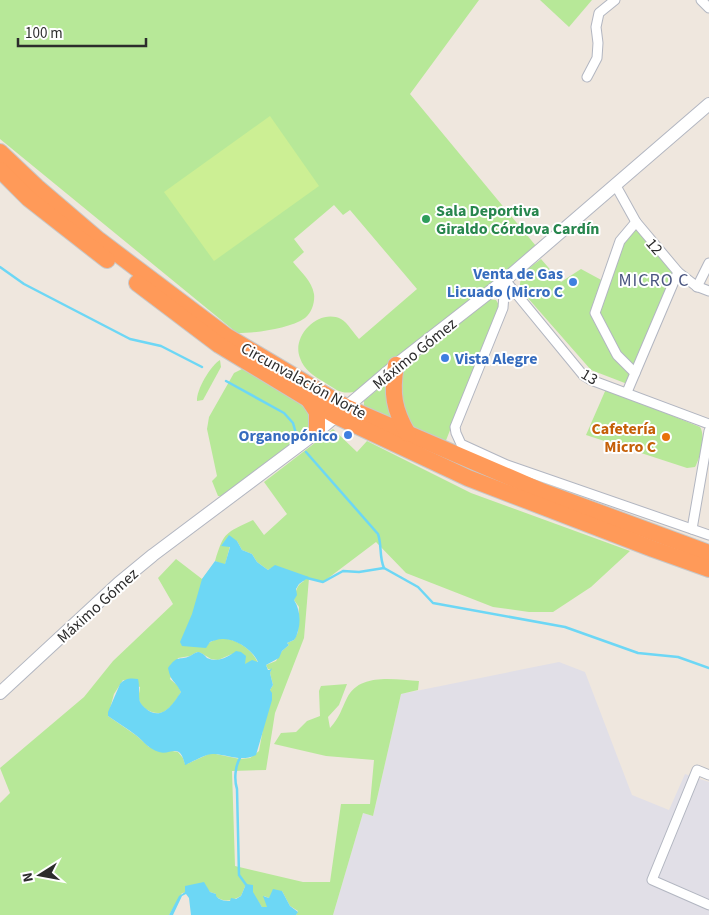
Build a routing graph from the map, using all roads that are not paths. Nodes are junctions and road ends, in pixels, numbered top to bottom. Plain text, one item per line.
1 (615, 0) edge
2 (702, 0) edge
3 (709, 8) edge
4 (587, 77) dead end
5 (709, 104) edge
6 (0, 152) edge
7 (0, 170) edge
8 (616, 186) junction
9 (33, 193) junction
10 (636, 222) junction
11 (709, 263) edge
12 (678, 272) junction
13 (505, 280) junction
14 (698, 287) junction
15 (709, 292) edge
16 (237, 350) junction
17 (396, 365) junction
18 (635, 373) junction
19 (627, 392) junction
20 (309, 400) junction
21 (341, 412) junction
22 (709, 424) edge
23 (709, 431) edge
24 (317, 432) junction
25 (408, 434) junction
26 (692, 529) junction
27 (709, 535) edge
28 (655, 542) junction
29 (709, 553) edge
30 (709, 569) edge
31 (0, 693) edge
32 (709, 775) edge
33 (709, 905) edge

1 - 4 street
2 - 3 street
5 - 8 main road, Máximo Gómez
6 - 9 highway, Circunvalación Norte
7 - 9 highway, Circunvalación Norte
8 - 10 street, 12
8 - 13 main road, Máximo Gómez
9 - 16 highway, Circunvalación Norte
10 - 12 street, 12
10 - 18 street
11 - 14 street
12 - 14 street, 12
12 - 18 street
13 - 17 main road, Máximo Gómez
13 - 19 street, 13
13 - 26 street
14 - 15 street, 12
16 - 20 highway, Circunvalación Norte
16 - 21 highway, Circunvalación Norte
17 - 21 main road, Máximo Gómez
17 - 25 highway
18 - 19 street
19 - 22 street, 13
20 - 21 highway, Circunvalación Norte
20 - 24 highway
21 - 24 main road, Máximo Gómez
21 - 25 highway, Circunvalación Norte
21 - 28 highway, Circunvalación Norte
23 - 26 street
24 - 31 main road, Máximo Gómez
25 - 28 highway, Circunvalación Norte
26 - 27 street
28 - 29 highway, Circunvalación Norte
28 - 30 highway, Circunvalación Norte
32 - 33 street

